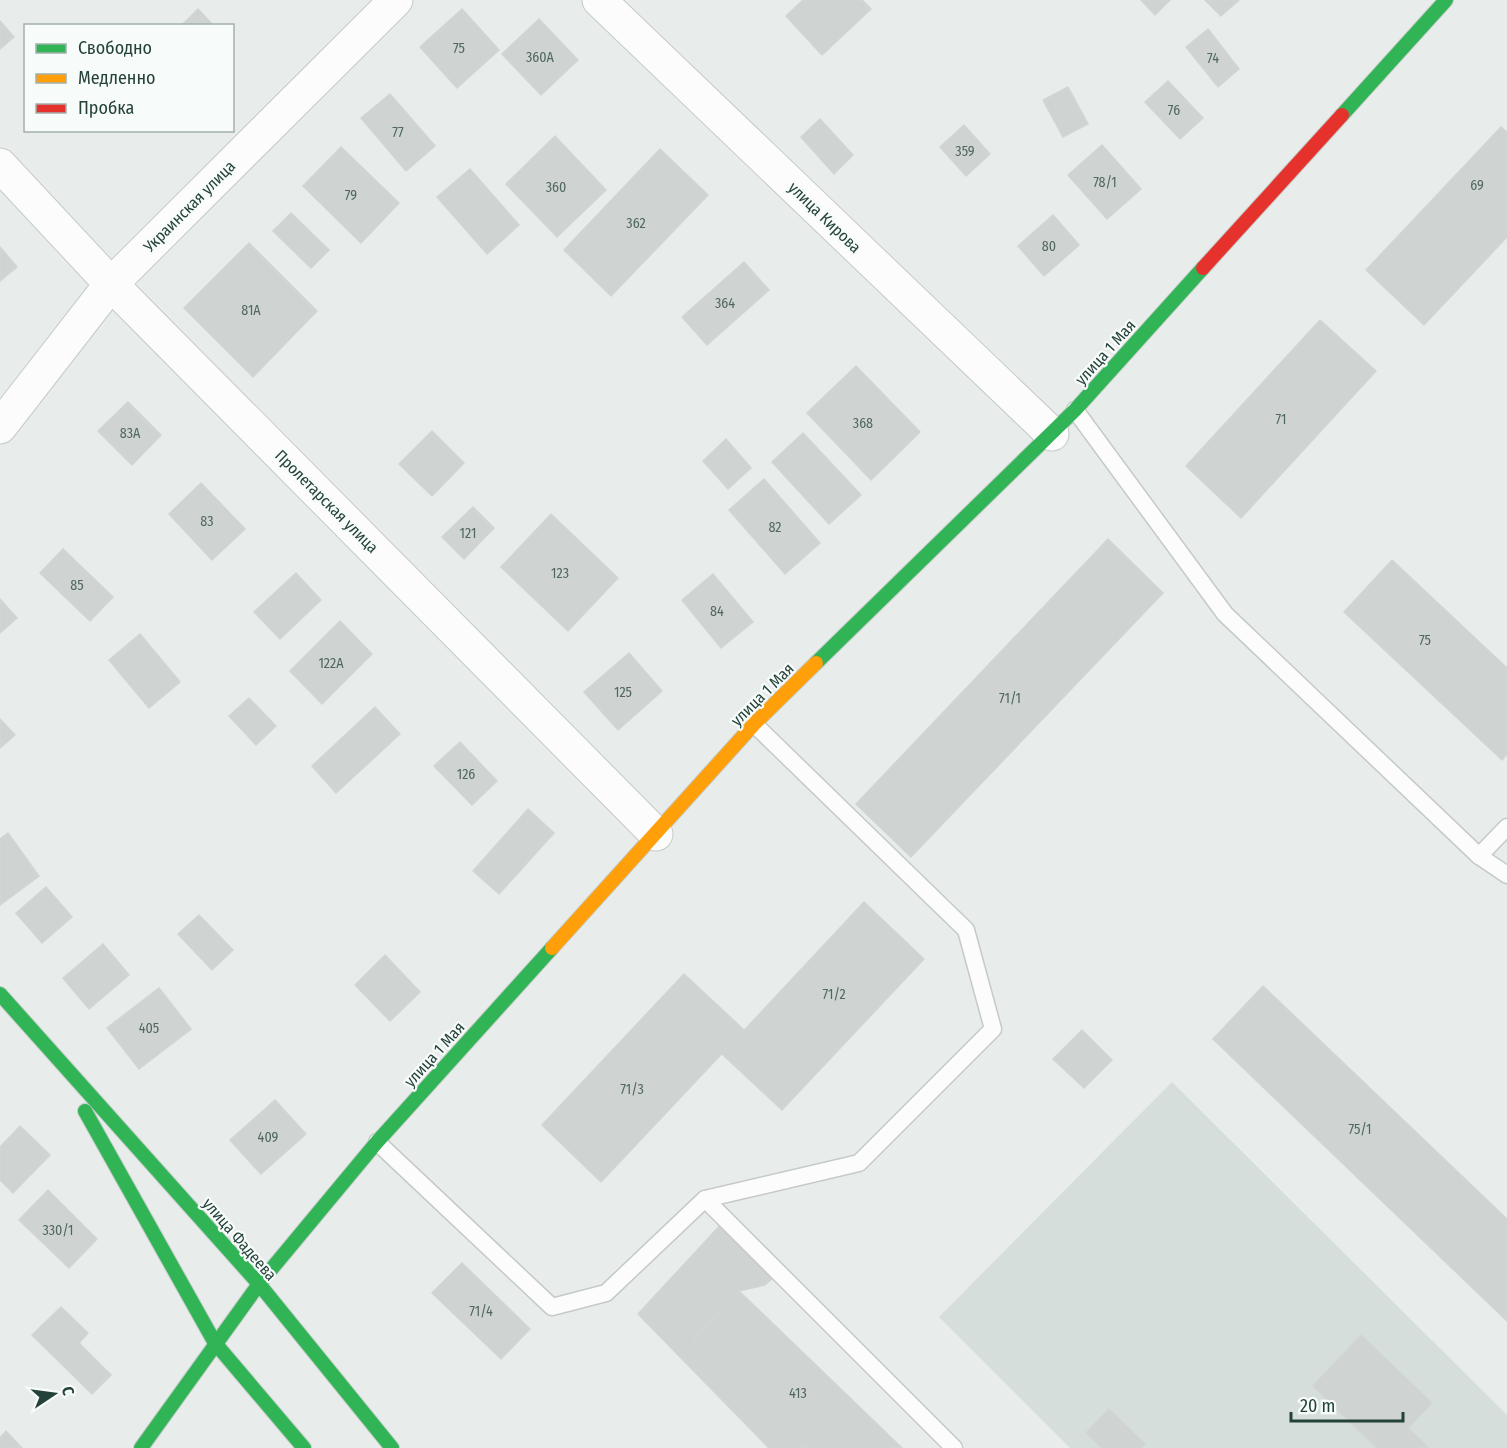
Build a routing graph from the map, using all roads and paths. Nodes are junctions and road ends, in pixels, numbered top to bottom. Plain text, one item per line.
1 (396, 0) edge
2 (599, 0) edge
3 (1446, 0) edge
4 (0, 165) edge
5 (111, 284) junction
6 (1075, 410) junction
7 (0, 427) edge
8 (1052, 434) junction
9 (754, 724) junction
10 (1507, 827) edge
11 (656, 834) junction
12 (1479, 856) junction
13 (1507, 875) edge
14 (0, 994) edge
15 (56, 1058) junction
16 (377, 1142) junction
17 (705, 1199) junction
18 (259, 1284) junction
19 (215, 1342) junction
20 (141, 1448) edge
21 (304, 1448) edge
22 (392, 1448) edge
23 (954, 1448) edge

1 - 5 street, Украинская улица
2 - 8 street, улица Кирова
3 - 6 street, улица 1 Мая
4 - 5 street, Пролетарская улица
5 - 7 street, Украинская улица
5 - 11 street, Пролетарская улица
6 - 8 street, улица 1 Мая
6 - 12 lane
8 - 9 street, улица 1 Мая
9 - 11 street, улица 1 Мая
9 - 17 lane
10 - 12 lane
11 - 16 street, улица 1 Мая
12 - 13 lane
14 - 15 street, улица Фадеева
15 - 18 street, улица Фадеева
15 - 19 street, улица Фадеева
16 - 17 lane
16 - 18 street, улица 1 Мая
17 - 23 lane
18 - 19 street, улица 1 Мая
18 - 22 street, улица Фадеева
19 - 20 street, улица 1 Мая
19 - 21 street, улица Фадеева

